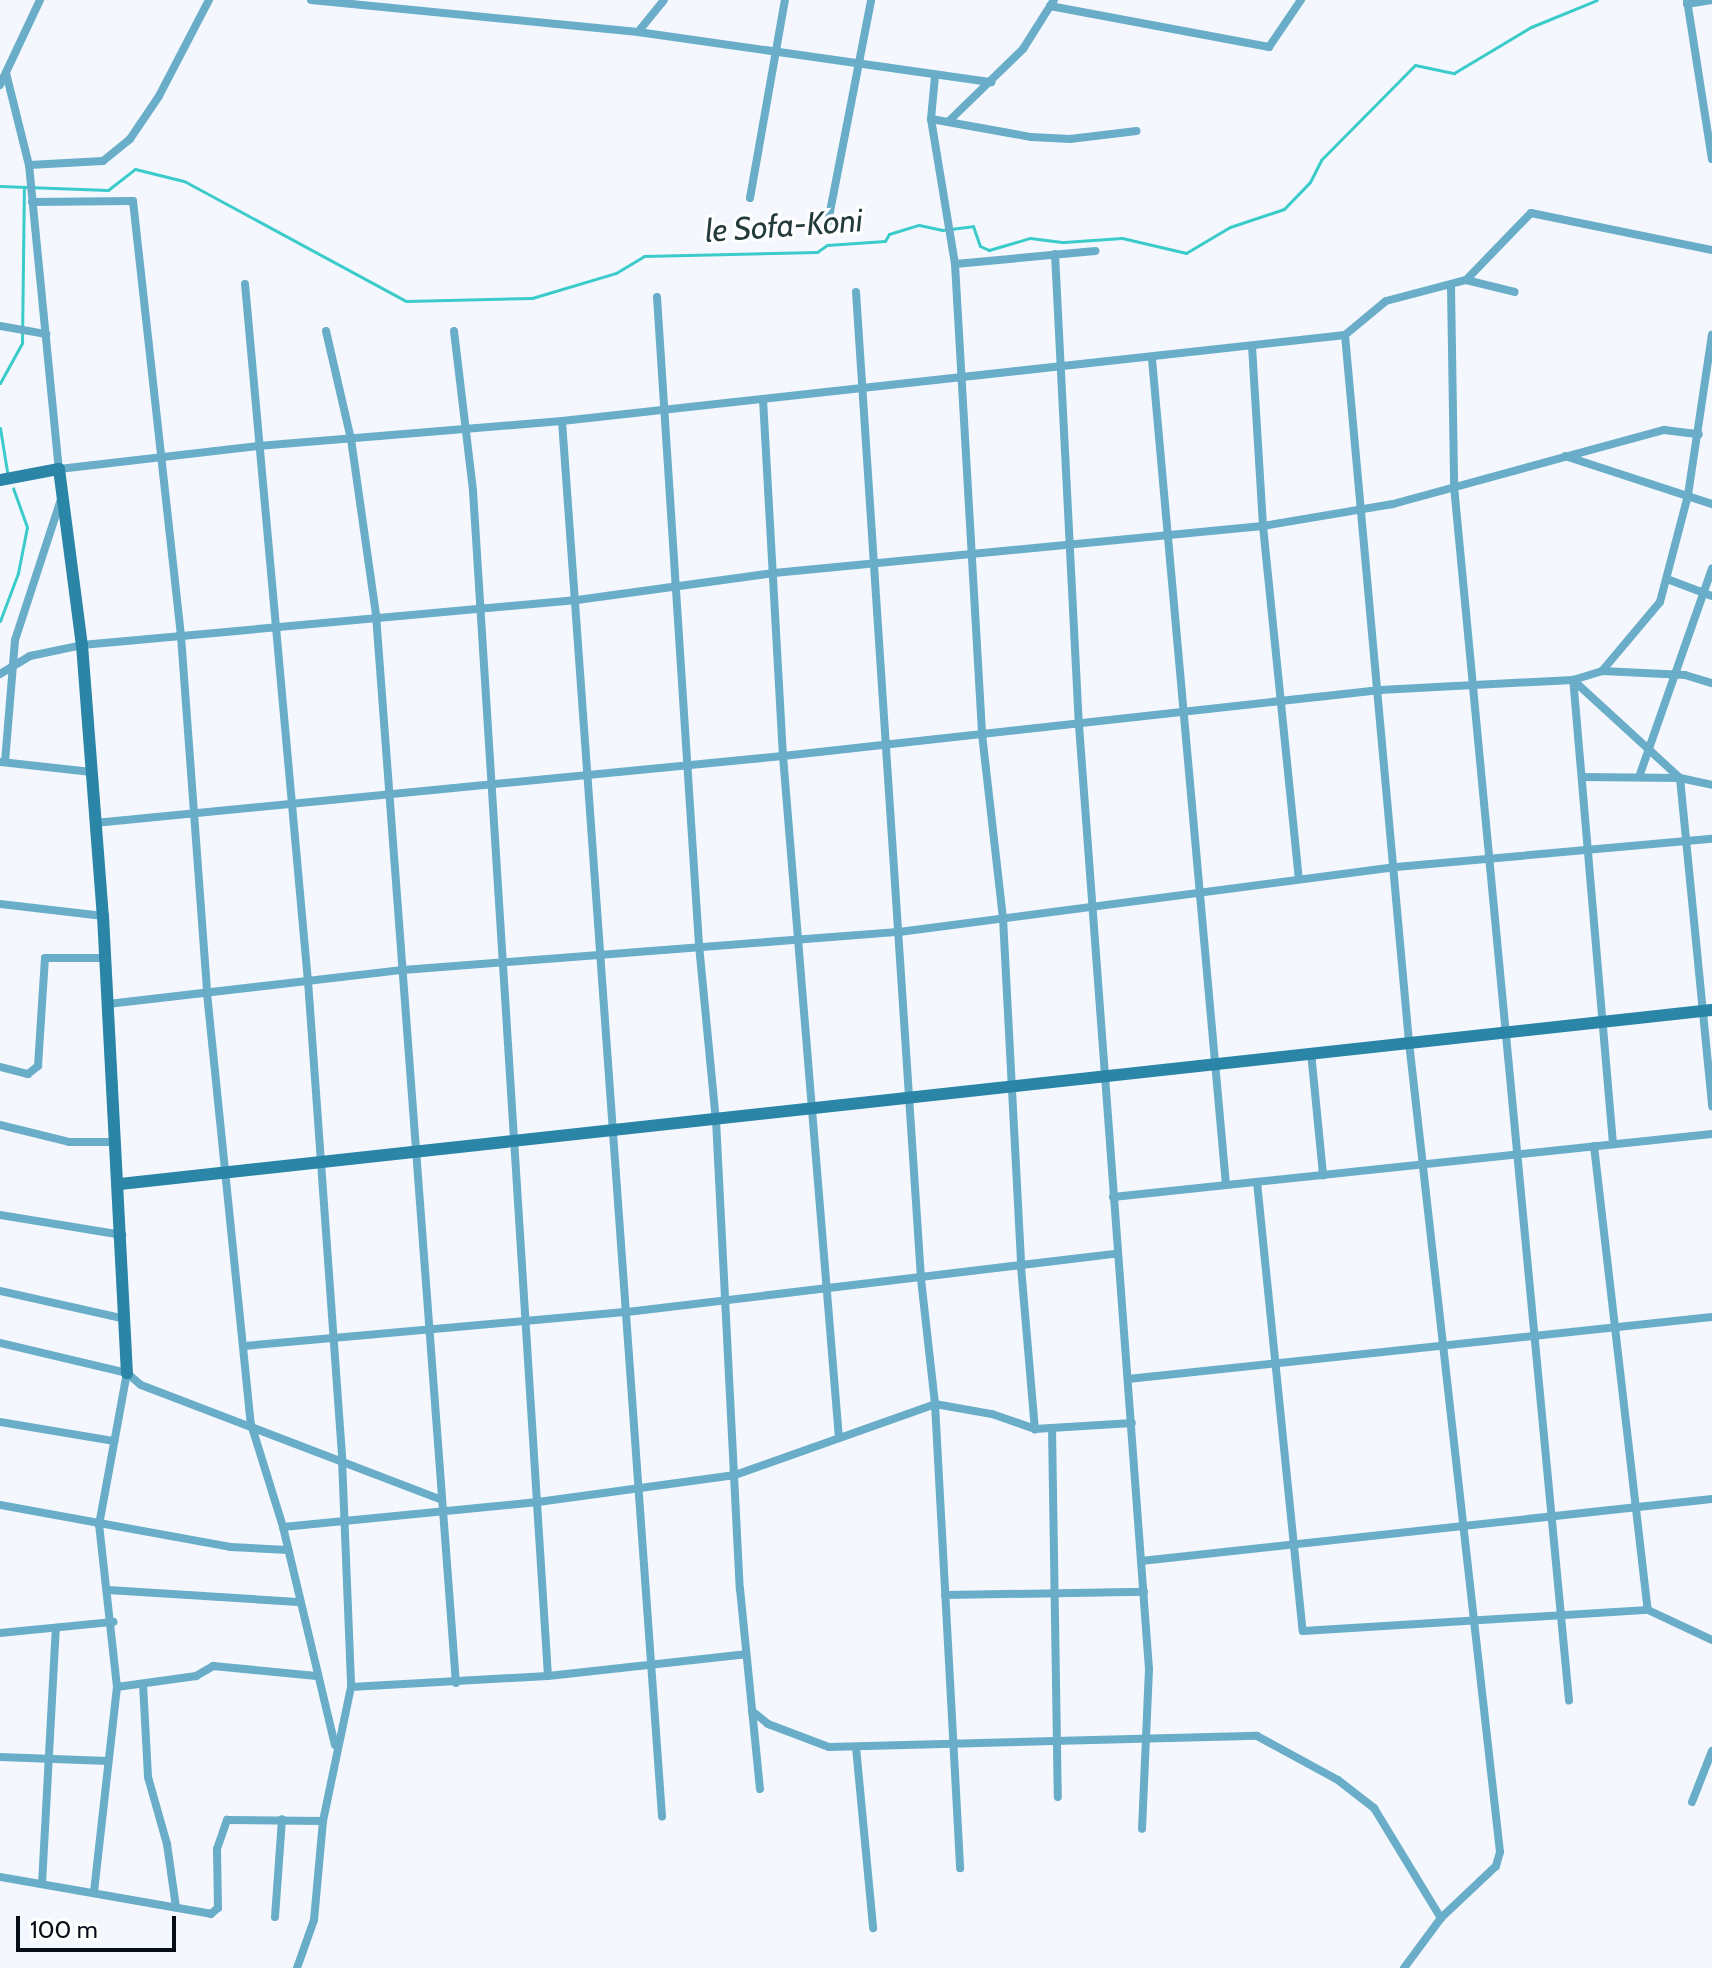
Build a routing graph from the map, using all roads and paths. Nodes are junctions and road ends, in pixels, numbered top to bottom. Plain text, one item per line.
1 (40, 0) edge
2 (209, 0) edge
3 (311, 0) edge
4 (664, 0) edge
5 (785, 0) edge
6 (871, 0) edge
7 (1301, 0) edge
8 (1712, 0) edge
9 (1687, 2) edge
10 (1052, 3) edge
11 (638, 32) junction
12 (775, 53) junction
13 (858, 65) junction
14 (6, 73) junction
15 (935, 76) junction
16 (991, 82) junction
17 (0, 85) edge
18 (931, 119) junction
19 (950, 120) junction
20 (1137, 131) dead end
21 (1710, 134) edge
22 (1712, 159) edge
23 (29, 165) junction
24 (750, 198) dead end
25 (32, 202) junction
26 (828, 222) dead end
27 (1712, 250) edge
28 (1095, 251) dead end
29 (1055, 254) junction
30 (955, 264) junction
31 (1466, 280) junction
32 (245, 284) dead end
33 (1451, 286) junction
34 (856, 292) dead end
35 (1515, 292) dead end
36 (657, 297) dead end
37 (0, 326) edge
38 (326, 331) dead end
39 (454, 331) dead end
40 (46, 334) junction
41 (1345, 335) junction
42 (1712, 335) edge
43 (1252, 346) junction
44 (1152, 359) junction
45 (1059, 369) junction
46 (963, 376) junction
47 (861, 387) junction
48 (763, 399) junction
49 (664, 410) junction
50 (1702, 416) junction
51 (1712, 419) edge
52 (562, 421) junction
53 (467, 427) junction
54 (1699, 434) junction
55 (351, 439) junction
56 (258, 446) junction
57 (1565, 456) junction
58 (162, 457) junction
59 (59, 469) junction
60 (0, 480) edge
61 (1454, 486) junction
62 (62, 495) junction
63 (1688, 495) junction
64 (1712, 504) edge
65 (1359, 511) junction
66 (1263, 526) junction
67 (1164, 537) junction
68 (1068, 547) junction
69 (971, 557) junction
70 (871, 564) junction
71 (1712, 568) edge
72 (774, 573) junction
73 (1667, 579) junction
74 (676, 587) junction
75 (1708, 594) edge
76 (577, 600) junction
77 (478, 607) junction
78 (376, 615) junction
79 (275, 629) junction
80 (181, 636) junction
81 (82, 645) junction
82 (14, 668) junction
83 (1602, 671) junction
84 (0, 674) edge
85 (1675, 674) junction
86 (1573, 680) junction
87 (1472, 682) junction
88 (1712, 683) edge
89 (1380, 690) junction
90 (1281, 704) junction
91 (1182, 712) junction
92 (1079, 725) junction
93 (982, 734) junction
94 (883, 743) junction
95 (1649, 749) junction
96 (783, 756) junction
97 (2, 762) edge
98 (687, 765) junction
99 (91, 772) junction
100 (588, 775) junction
101 (1582, 777) junction
102 (1639, 777) junction
103 (1680, 778) junction
104 (488, 785) junction
105 (1712, 785) edge
106 (392, 794) junction
107 (294, 804) junction
108 (196, 816) junction
109 (95, 823) junction
110 (1712, 839) edge
111 (1686, 841) junction
112 (1589, 848) junction
113 (1492, 858) junction
114 (1396, 867) junction
115 (1299, 878) junction
116 (1198, 894) junction
117 (0, 904) edge
118 (1094, 907) junction
119 (103, 916) junction
120 (1003, 918) junction
121 (899, 932) junction
122 (797, 936) junction
123 (699, 945) junction
124 (600, 954) junction
125 (105, 958) junction
126 (504, 962) junction
127 (403, 970) junction
128 (308, 981) junction
129 (207, 993) junction
130 (108, 1004) junction
131 (1707, 1010) edge
132 (1603, 1020) junction
133 (1509, 1031) junction
134 (1409, 1042) junction
135 (1311, 1052) junction
136 (1215, 1063) junction
137 (0, 1067) edge
138 (1103, 1076) junction
139 (1010, 1086) junction
140 (908, 1097) junction
141 (1712, 1106) edge
142 (810, 1108) junction
143 (716, 1118) junction
144 (0, 1125) edge
145 (615, 1129) junction
146 (1712, 1134) edge
147 (515, 1140) junction
148 (116, 1142) junction
149 (1613, 1144) junction
150 (1594, 1146) junction
151 (416, 1151) junction
152 (1518, 1154) junction
153 (321, 1162) junction
154 (1424, 1164) junction
155 (227, 1172) junction
156 (1323, 1175) junction
157 (1257, 1182) junction
158 (120, 1184) junction
159 (1226, 1185) junction
160 (1113, 1197) junction
161 (0, 1215) edge
162 (123, 1235) junction
163 (1117, 1254) junction
164 (1021, 1267) junction
165 (921, 1279) junction
166 (825, 1290) junction
167 (0, 1291) edge
168 (725, 1300) junction
169 (627, 1312) junction
170 (1712, 1317) edge
171 (125, 1319) junction
172 (525, 1319) junction
173 (1615, 1327) junction
174 (430, 1328) junction
175 (1532, 1336) junction
176 (332, 1337) junction
177 (0, 1343) edge
178 (1446, 1345) junction
179 (244, 1346) junction
180 (1276, 1364) junction
181 (127, 1373) junction
182 (1128, 1379) junction
183 (935, 1404) junction
184 (0, 1422) edge
185 (1132, 1423) junction
186 (251, 1424) junction
187 (1052, 1428) junction
188 (1035, 1429) junction
189 (839, 1438) junction
190 (114, 1441) junction
191 (342, 1459) junction
192 (735, 1475) junction
193 (639, 1486) junction
194 (1712, 1499) edge
195 (538, 1502) junction
196 (0, 1505) edge
197 (443, 1505) junction
198 (1636, 1507) junction
199 (1552, 1516) junction
200 (342, 1521) junction
201 (1465, 1524) junction
202 (99, 1525) junction
203 (283, 1527) junction
204 (1294, 1542) junction
205 (288, 1550) junction
206 (1141, 1561) junction
207 (108, 1590) junction
208 (1144, 1592) junction
209 (1055, 1594) junction
210 (945, 1595) junction
211 (298, 1602) junction
212 (1648, 1610) junction
213 (1563, 1615) junction
214 (1475, 1620) junction
215 (113, 1622) junction
216 (56, 1628) junction
217 (0, 1633) edge
218 (1712, 1640) edge
219 (746, 1654) junction
220 (648, 1665) junction
221 (317, 1676) junction
222 (548, 1676) junction
223 (456, 1683) junction
224 (143, 1684) junction
225 (117, 1687) junction
226 (351, 1687) junction
227 (1569, 1701) dead end
228 (752, 1711) junction
229 (1146, 1739) junction
230 (1057, 1741) junction
231 (954, 1744) junction
232 (335, 1746) junction
233 (856, 1747) junction
234 (1712, 1751) edge
235 (0, 1757) edge
236 (48, 1759) junction
237 (108, 1761) junction
238 (760, 1789) dead end
239 (1058, 1797) dead end
240 (1692, 1802) dead end
241 (662, 1816) dead end
242 (282, 1819) junction
243 (323, 1821) junction
244 (1142, 1829) dead end
245 (960, 1868) dead end
246 (0, 1877) edge
247 (42, 1884) junction
248 (94, 1892) junction
249 (176, 1907) junction
250 (275, 1917) dead end
251 (1441, 1918) junction
252 (873, 1928) dead end
253 (297, 1968) edge
254 (1404, 1968) edge

1 - 14 street
2 - 23 street
3 - 11 street
4 - 11 street
5 - 12 street
6 - 13 street
7 - 10 street
8 - 9 street
9 - 21 street
10 - 16 street
11 - 12 street
12 - 13 street
12 - 24 street
13 - 15 street
13 - 26 street
14 - 17 street
14 - 23 street
15 - 16 street
15 - 18 street
16 - 19 street
18 - 19 street
18 - 30 street
19 - 20 street
21 - 22 street
23 - 25 street
25 - 40 street
25 - 58 street
27 - 31 street
28 - 29 street
29 - 30 street
29 - 45 street
30 - 46 street
31 - 33 street
31 - 35 street
32 - 56 street
33 - 41 street
33 - 61 street
34 - 47 street
36 - 49 street
37 - 40 street
38 - 55 street
39 - 53 street
40 - 59 street
41 - 43 street
41 - 65 street
42 - 50 street
43 - 44 street
43 - 66 street
44 - 45 street
44 - 67 street
45 - 46 street
45 - 68 street
46 - 47 street
46 - 69 street
47 - 48 street
47 - 70 street
48 - 49 street
48 - 72 street
49 - 52 street
49 - 74 street
50 - 51 street
50 - 54 street
52 - 53 street
52 - 76 street
53 - 55 street
53 - 77 street
54 - 57 street
54 - 63 street
55 - 56 street
55 - 78 street
56 - 58 street
56 - 79 street
57 - 61 street
57 - 63 street
58 - 59 street
58 - 80 street
59 - 60 street
59 - 62 street
61 - 65 street
61 - 87 street
62 - 81 street
62 - 82 street
63 - 64 street
63 - 73 street
65 - 66 street
65 - 89 street
66 - 67 street
66 - 90 street
67 - 68 street
67 - 91 street
68 - 69 street
68 - 92 street
69 - 70 street
69 - 93 street
70 - 72 street
70 - 94 street
71 - 75 street
72 - 74 street
72 - 96 street
73 - 75 street
73 - 83 street
74 - 76 street
74 - 98 street
75 - 85 street
76 - 77 street
76 - 100 street
77 - 78 street
77 - 104 street
78 - 79 street
78 - 106 street
79 - 80 street
79 - 107 street
80 - 81 street
80 - 108 street
81 - 82 street
81 - 99 street
82 - 84 street
82 - 97 street
83 - 85 street
83 - 86 street
85 - 88 street
85 - 95 street
86 - 87 street
86 - 95 street
86 - 101 street
87 - 89 street
87 - 113 street
89 - 90 street
89 - 114 street
90 - 91 street
90 - 115 street
91 - 92 street
91 - 116 street
92 - 93 street
92 - 118 street
93 - 94 street
93 - 120 street
94 - 96 street
94 - 121 street
95 - 102 street
95 - 103 street
96 - 98 street
96 - 122 street
97 - 99 street
98 - 100 street
98 - 123 street
99 - 109 street
100 - 104 street
100 - 124 street
101 - 102 street
101 - 112 street
102 - 103 street
103 - 105 street
103 - 111 street
104 - 106 street
104 - 126 street
106 - 107 street
106 - 127 street
107 - 108 street
107 - 128 street
108 - 109 street
108 - 129 street
109 - 119 street
110 - 111 street
111 - 112 street
111 - 131 street
112 - 113 street
112 - 132 street
113 - 114 street
113 - 133 street
114 - 115 street
114 - 134 street
115 - 116 street
116 - 118 street
116 - 136 street
117 - 119 street
118 - 120 street
118 - 138 street
119 - 125 street
120 - 121 street
120 - 139 street
121 - 122 street
121 - 140 street
122 - 123 street
122 - 142 street
123 - 124 street
123 - 143 street
124 - 126 street
124 - 145 street
125 - 130 street
125 - 137 street
126 - 127 street
126 - 147 street
127 - 128 street
127 - 151 street
128 - 129 street
128 - 153 street
129 - 130 street
129 - 155 street
130 - 148 street
131 - 132 street
131 - 141 street
132 - 133 street
132 - 149 street
133 - 134 street
133 - 152 street
134 - 135 street
134 - 154 street
135 - 136 street
135 - 156 street
136 - 138 street
136 - 159 street
138 - 139 street
138 - 160 street
139 - 140 street
139 - 164 street
140 - 142 street
140 - 165 street
142 - 143 street
142 - 166 street
143 - 145 street
143 - 168 street
144 - 148 street
145 - 147 street
145 - 169 street
146 - 149 street
147 - 151 street
147 - 172 street
148 - 158 street
149 - 150 street
150 - 152 street
150 - 173 street
151 - 153 street
151 - 174 street
152 - 154 street
152 - 175 street
153 - 155 street
153 - 176 street
154 - 156 street
154 - 178 street
155 - 158 street
155 - 179 street
156 - 157 street
157 - 159 street
157 - 180 street
158 - 162 street
159 - 160 street
160 - 163 street
161 - 162 street
162 - 171 street
163 - 164 street
163 - 182 street
164 - 165 street
164 - 188 street
165 - 166 street
165 - 183 street
166 - 168 street
166 - 189 street
167 - 171 street
168 - 169 street
168 - 192 street
169 - 172 street
169 - 193 street
170 - 173 street
171 - 181 street
172 - 174 street
172 - 195 street
173 - 175 street
173 - 198 street
174 - 176 street
174 - 197 street
175 - 178 street
175 - 199 street
176 - 179 street
176 - 191 street
177 - 181 street
178 - 180 street
178 - 201 street
179 - 186 street
180 - 182 street
180 - 204 street
181 - 186 street
181 - 190 street
182 - 185 street
183 - 188 street
183 - 189 street
183 - 210 street
184 - 190 street
185 - 187 street
185 - 206 street
186 - 191 street
186 - 203 street
187 - 188 street
187 - 209 street
189 - 192 street
190 - 202 street
191 - 197 street
191 - 200 street
192 - 193 street
192 - 219 street
193 - 195 street
193 - 220 street
194 - 198 street
195 - 197 street
195 - 222 street
196 - 202 street
197 - 200 street
197 - 223 street
198 - 199 street
198 - 212 street
199 - 201 street
199 - 213 street
200 - 203 street
200 - 226 street
201 - 204 street
201 - 214 street
202 - 205 street
202 - 207 street
203 - 205 street
204 - 206 street
204 - 214 street
205 - 211 street
206 - 208 street
207 - 211 street
207 - 215 street
208 - 209 street
208 - 229 street
209 - 210 street
209 - 230 street
210 - 231 street
211 - 221 street
212 - 213 street
212 - 218 street
213 - 214 street
213 - 227 street
214 - 251 street
215 - 216 street
215 - 225 street
216 - 217 street
216 - 236 street
219 - 220 street
219 - 228 street
220 - 222 street
220 - 241 street
221 - 224 street
221 - 232 street
222 - 223 street
223 - 226 street
224 - 225 street
224 - 249 street
225 - 237 street
226 - 232 street
228 - 233 street
228 - 238 street
229 - 230 street
229 - 244 street
229 - 251 street
230 - 231 street
230 - 239 street
231 - 233 street
231 - 245 street
232 - 243 street
233 - 252 street
234 - 240 street
235 - 236 street
236 - 237 street
236 - 247 street
237 - 248 street
242 - 243 street
242 - 249 street
242 - 250 street
243 - 253 street
246 - 247 street
247 - 248 street
248 - 249 street
251 - 254 street

